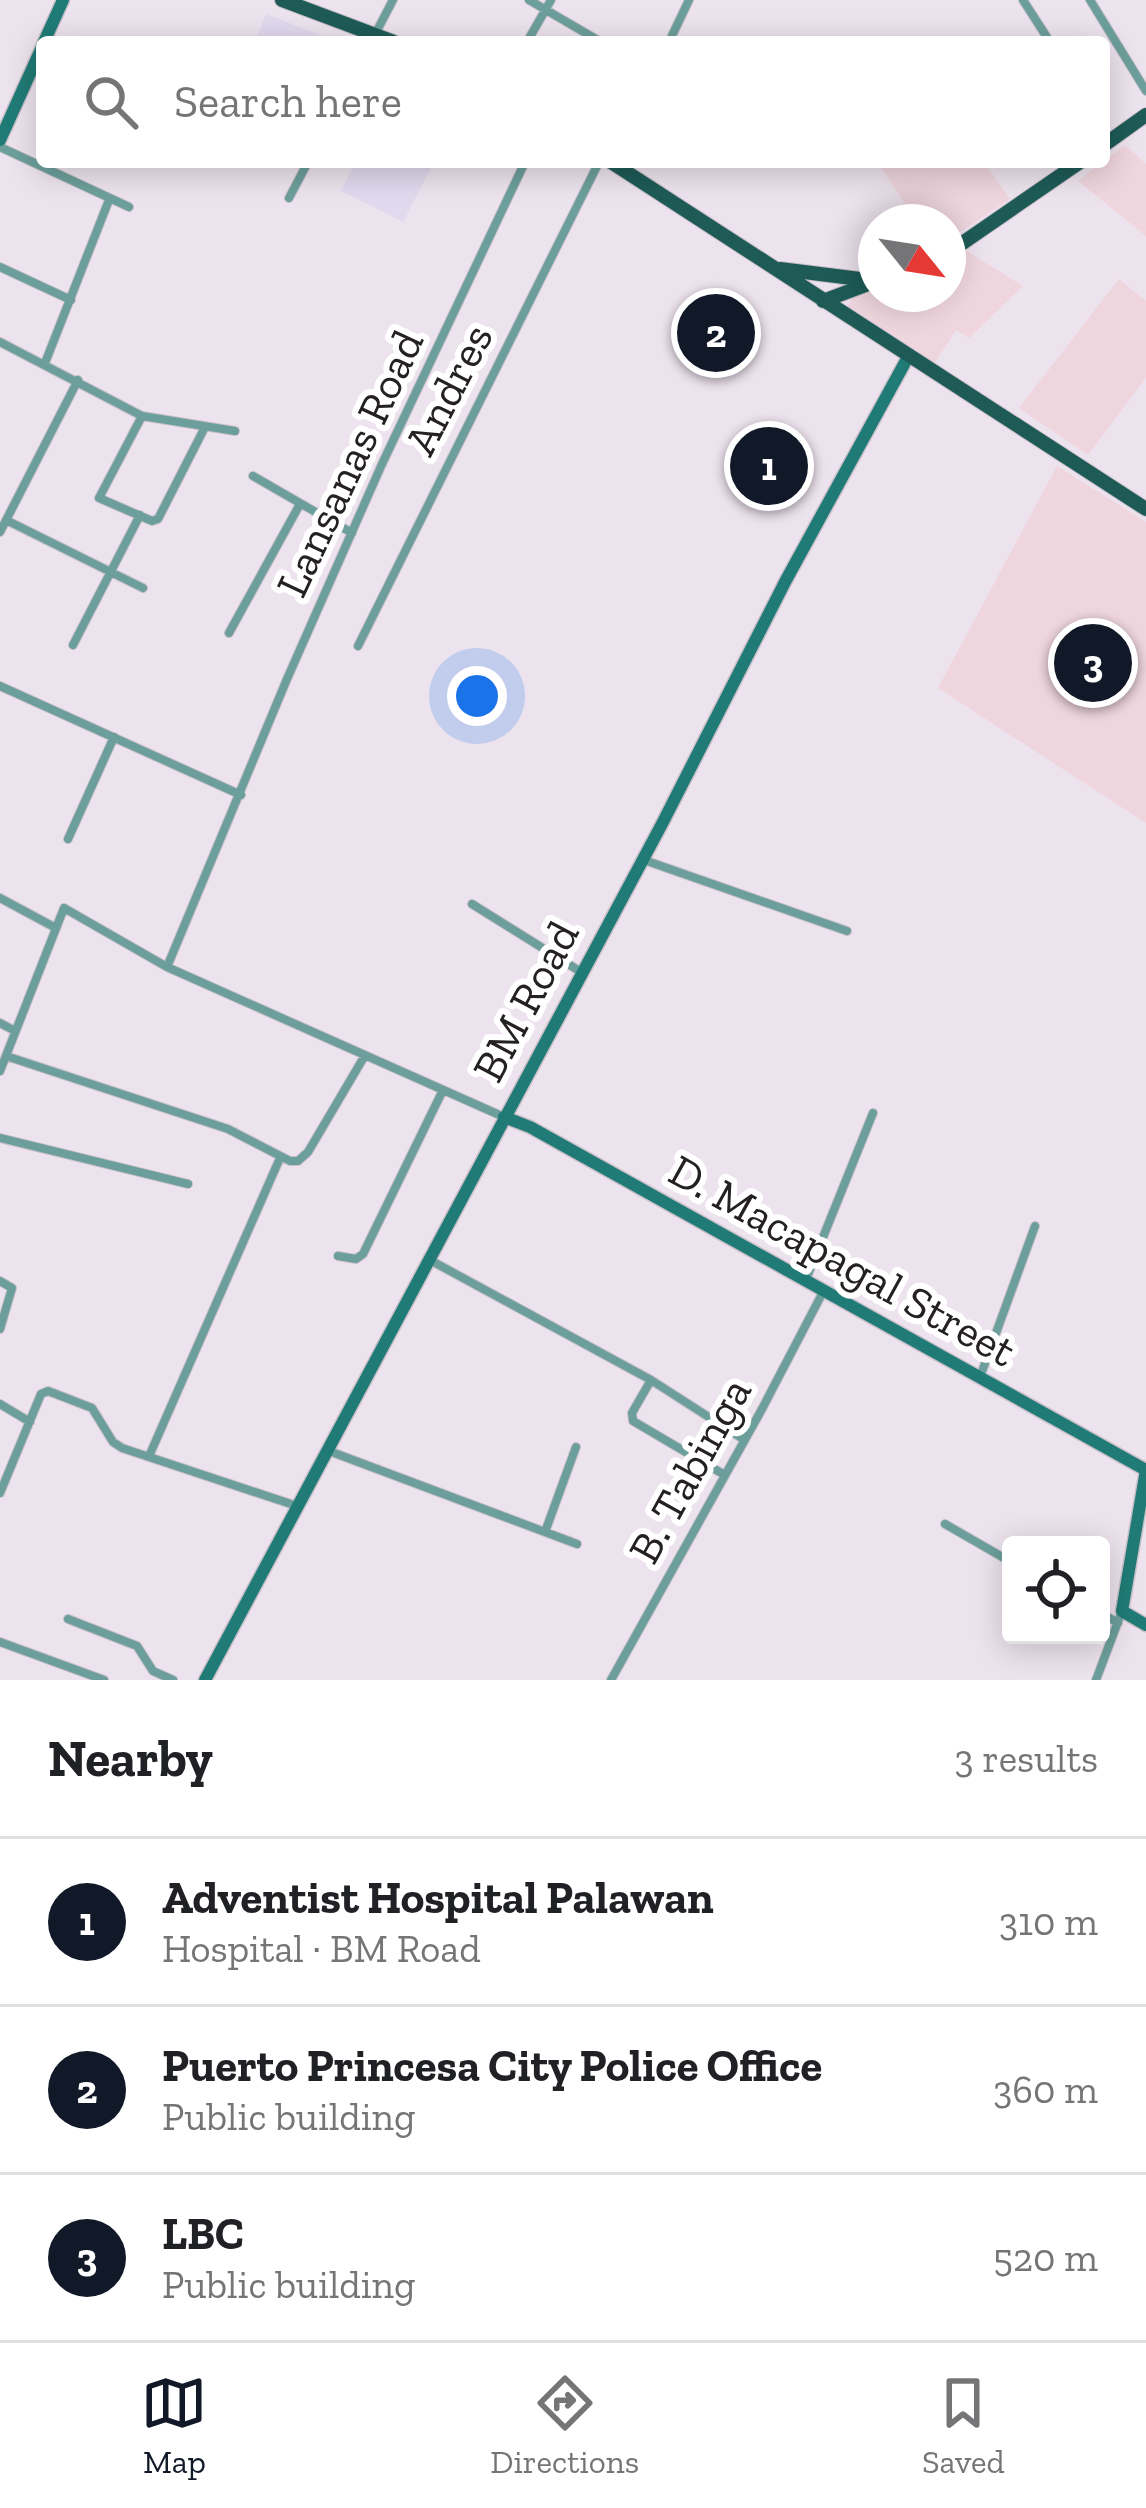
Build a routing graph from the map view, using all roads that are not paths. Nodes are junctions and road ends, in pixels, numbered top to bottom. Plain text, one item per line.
1 (63, 0) edge
2 (282, 0) edge
3 (393, 0) edge
4 (529, 0) edge
5 (688, 0) edge
6 (1023, 0) edge
7 (1090, 0) edge
8 (305, 4) edge
9 (548, 5) edge
10 (47, 36) edge
11 (369, 36) edge
12 (374, 36) edge
13 (530, 36) edge
14 (592, 36) edge
15 (672, 36) edge
16 (1046, 36) edge
17 (36, 60) edge
18 (1146, 91) edge
19 (1146, 115) edge
20 (1110, 135) edge
21 (0, 143) edge
22 (36, 162) edge
23 (48, 168) edge
24 (305, 168) edge
25 (522, 168) edge
26 (596, 168) edge
27 (622, 168) edge
28 (1070, 168) edge
29 (290, 199) dead end
30 (109, 200) junction
31 (129, 207) dead end
32 (966, 240) edge
33 (0, 267) edge
34 (775, 268) junction
35 (858, 279) edge
36 (858, 288) edge
37 (71, 300) junction
38 (823, 301) junction
39 (0, 342) edge
40 (908, 356) junction
41 (45, 363) junction
42 (78, 380) junction
43 (142, 416) junction
44 (204, 428) junction
45 (235, 431) dead end
46 (253, 476) dead end
47 (300, 504) junction
48 (1146, 509) edge
49 (5, 514) edge
50 (140, 515) junction
51 (0, 532) edge
52 (352, 533) junction
53 (110, 573) junction
54 (142, 588) dead end
55 (229, 634) dead end
56 (73, 645) dead end
57 (358, 646) dead end
58 (0, 686) edge
59 (114, 737) junction
60 (241, 795) junction
61 (68, 839) dead end
62 (642, 859) junction
63 (0, 898) edge
64 (472, 904) dead end
65 (54, 927) junction
66 (847, 931) dead end
67 (166, 967) junction
68 (580, 972) junction
69 (0, 1023) edge
70 (15, 1030) junction
71 (6, 1056) junction
72 (364, 1057) junction
73 (0, 1071) edge
74 (443, 1090) junction
75 (873, 1113) dead end
76 (504, 1117) junction
77 (0, 1138) edge
78 (280, 1158) junction
79 (188, 1184) dead end
80 (1034, 1226) dead end
81 (338, 1256) dead end
82 (426, 1258) junction
83 (0, 1280) edge
84 (805, 1282) junction
85 (823, 1292) junction
86 (0, 1329) edge
87 (980, 1379) junction
88 (650, 1380) junction
89 (0, 1404) edge
90 (30, 1422) junction
91 (743, 1439) junction
92 (576, 1448) dead end
93 (327, 1450) junction
94 (150, 1454) junction
95 (1146, 1469) edge
96 (724, 1474) junction
97 (0, 1493) edge
98 (297, 1506) junction
99 (945, 1524) dead end
100 (1141, 1530) edge
101 (545, 1532) junction
102 (578, 1544) dead end
103 (1002, 1557) edge
104 (1110, 1615) edge
105 (1120, 1617) junction
106 (68, 1619) dead end
107 (1146, 1625) edge
108 (0, 1642) edge
109 (104, 1680) edge
110 (173, 1680) edge
111 (205, 1680) edge
112 (611, 1680) edge
113 (1096, 1680) edge

1 - 10 street
2 - 8 main road
3 - 12 street
4 - 9 street
5 - 15 street
6 - 16 street
7 - 18 street
8 - 11 main road
9 - 13 street
9 - 14 street
17 - 21 street
19 - 20 main road
21 - 22 street
23 - 30 street
24 - 29 street
25 - 52 street, Lansanas Road
26 - 57 street, Andres
27 - 34 main road
28 - 32 main road
30 - 31 street
30 - 37 street
33 - 37 street
34 - 35 main road
34 - 38 main road
36 - 38 main road
37 - 41 street
38 - 40 main road
39 - 41 street
40 - 48 main road
40 - 62 street, BM Road
41 - 42 street
42 - 43 street
42 - 49 street
43 - 44 street
43 - 50 street
44 - 45 street
44 - 50 street
46 - 47 street
47 - 52 street
47 - 55 street
49 - 51 street
49 - 53 street
50 - 53 street
52 - 60 street, Lansanas Road
53 - 54 street
53 - 56 street
58 - 59 street
59 - 60 street
59 - 61 street
60 - 67 street, Lansanas Road
62 - 66 street
62 - 68 street, BM Road
63 - 65 street
64 - 68 street
65 - 67 street
65 - 70 street
67 - 72 street
68 - 76 street, BM Road
69 - 70 street
70 - 71 street
71 - 73 street
71 - 78 street
72 - 74 street
72 - 78 street
74 - 76 street
74 - 81 street
75 - 84 street
76 - 82 street, BM Road
76 - 84 street, D. Macapagal Street
77 - 79 street
78 - 94 street
80 - 87 street
82 - 88 street
82 - 93 street, BM Road
83 - 86 street
84 - 85 street, D. Macapagal Street
85 - 87 street, D. Macapagal Street
85 - 91 street, B. Tabinga
87 - 95 street, D. Macapagal Street
88 - 91 street
88 - 96 street
89 - 90 street
90 - 94 street
90 - 97 street
91 - 96 street, B. Tabinga
92 - 101 street
93 - 98 street, BM Road
93 - 101 street
94 - 98 street
95 - 100 street
96 - 112 street, B. Tabinga
98 - 111 street, BM Road
99 - 103 street
100 - 105 street
101 - 102 street
104 - 105 street
105 - 107 street
105 - 113 street
106 - 110 street
108 - 109 street

